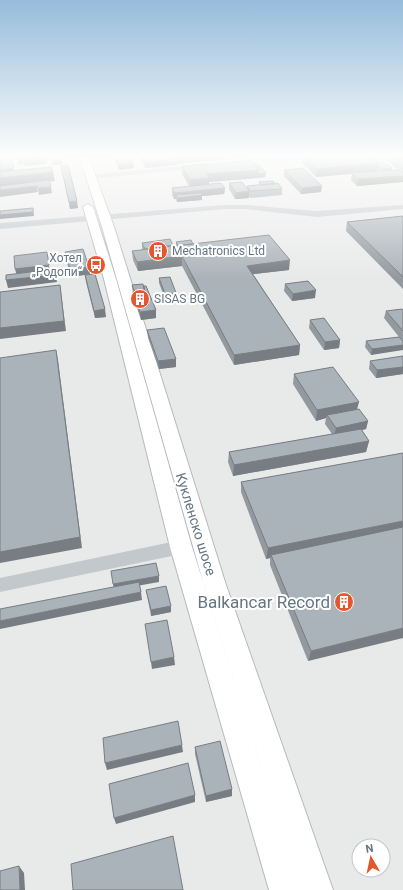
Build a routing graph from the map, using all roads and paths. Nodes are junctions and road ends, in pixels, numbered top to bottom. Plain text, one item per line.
1 (95, 197) edge
2 (86, 200) dead end
3 (403, 207) edge
4 (99, 220) junction
5 (0, 226) edge
6 (0, 231) edge
7 (181, 547) junction
8 (0, 584) edge
9 (285, 890) edge
10 (317, 890) edge

1 - 4 main road, Кукленско шосе
2 - 4 main road, Кукленско шосе
3 - 4 street
4 - 5 street
4 - 6 street
4 - 7 main road, Кукленско шосе
4 - 10 main road, Кукленско шосе
7 - 8 street
7 - 9 main road, Кукленско шосе

